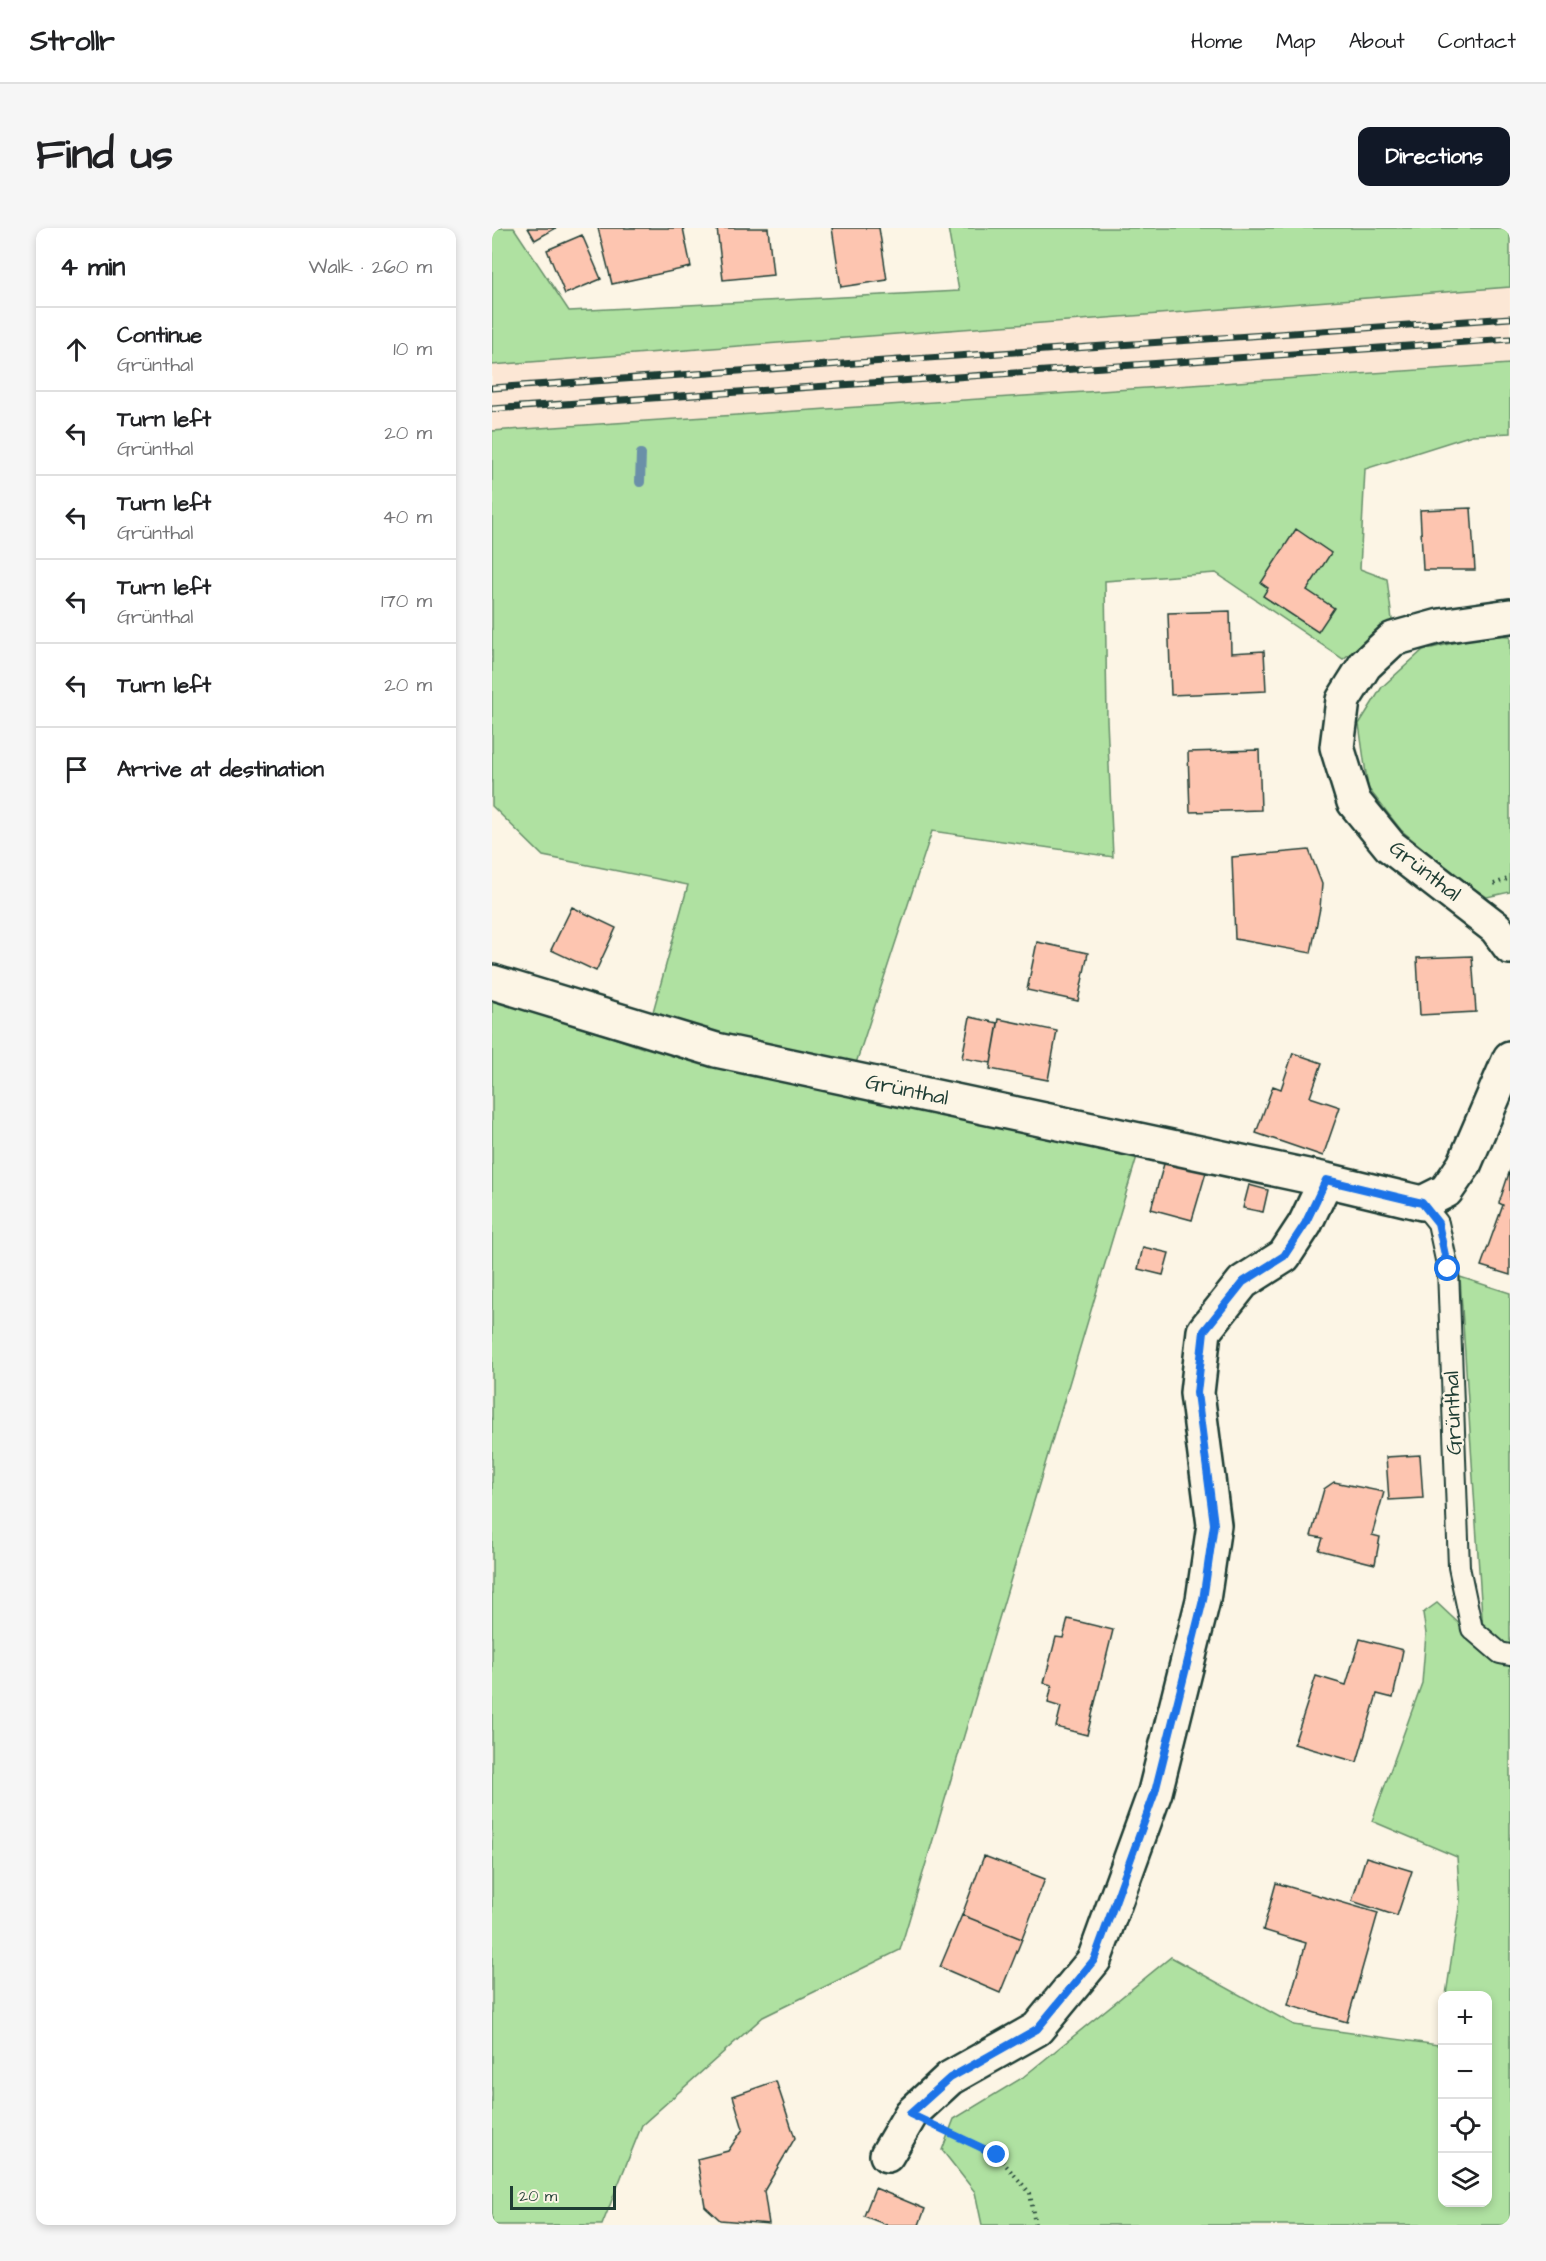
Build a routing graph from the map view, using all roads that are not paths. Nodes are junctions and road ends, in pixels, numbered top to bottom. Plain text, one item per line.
1 (1510, 616) edge
2 (1510, 947) edge
3 (492, 982) edge
4 (1510, 1058) edge
5 (1326, 1180) junction
6 (1422, 1203) junction
7 (1510, 1655) edge
8 (887, 2155) dead end

1 - 2 street, Grünthal
3 - 5 street, Grünthal
4 - 6 street
5 - 6 street, Grünthal
5 - 8 street
6 - 7 lane, Grünthal

